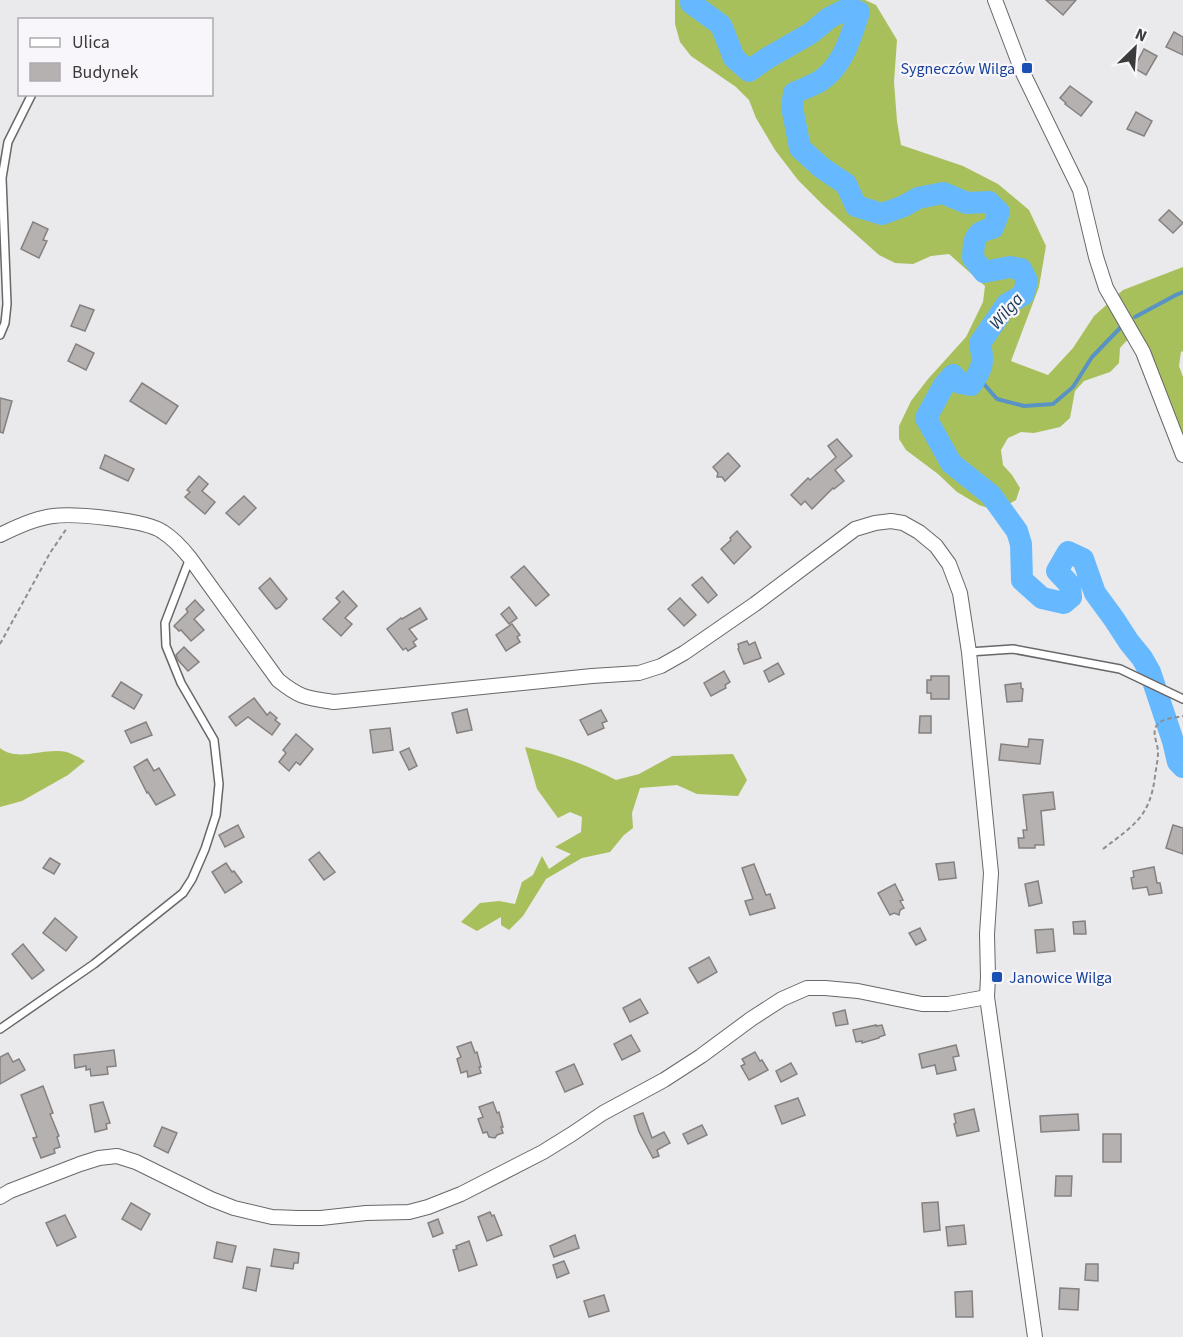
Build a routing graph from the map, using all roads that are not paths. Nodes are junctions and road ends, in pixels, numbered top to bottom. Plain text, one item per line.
1 (995, 0) edge
2 (31, 96) edge
3 (0, 334) edge
4 (1183, 456) edge
5 (0, 535) edge
6 (190, 558) junction
7 (969, 651) junction
8 (1183, 699) edge
9 (987, 996) junction
10 (0, 1029) edge
11 (0, 1197) edge
12 (1035, 1337) edge

1 - 4 street
2 - 3 lane
5 - 6 street
6 - 7 street
6 - 10 lane
7 - 8 lane
7 - 9 street
9 - 11 street
9 - 12 street

